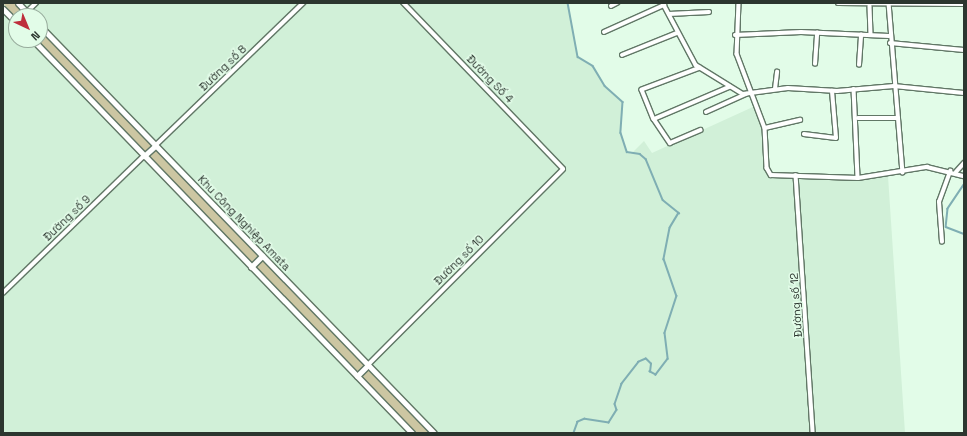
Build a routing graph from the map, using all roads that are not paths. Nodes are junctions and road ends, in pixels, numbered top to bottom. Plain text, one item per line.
1 (303, 3) edge
2 (403, 3) edge
3 (617, 3) edge
4 (739, 3) edge
5 (838, 3) edge
6 (663, 4) edge
7 (889, 4) edge
8 (931, 4) edge
9 (964, 4) edge
10 (611, 6) dead end
11 (870, 6) junction
12 (709, 12) dead end
13 (669, 14) junction
14 (604, 32) dead end
15 (677, 32) junction
16 (817, 33) junction
17 (48, 34) edge
18 (735, 35) junction
19 (861, 35) junction
20 (871, 35) junction
21 (889, 36) junction
22 (890, 43) junction
23 (41, 48) edge
24 (964, 50) edge
25 (622, 55) dead end
26 (815, 64) dead end
27 (859, 65) dead end
28 (700, 68) junction
29 (776, 72) dead end
30 (894, 86) junction
31 (729, 87) junction
32 (776, 89) junction
33 (854, 89) junction
34 (832, 91) junction
35 (964, 93) edge
36 (746, 94) junction
37 (751, 94) junction
38 (706, 112) dead end
39 (858, 118) junction
40 (898, 118) junction
41 (654, 119) junction
42 (800, 120) dead end
43 (765, 128) junction
44 (700, 130) dead end
45 (804, 134) dead end
46 (155, 146) junction
47 (144, 156) junction
48 (964, 163) edge
49 (563, 169) joint
50 (950, 171) junction
51 (903, 172) junction
52 (956, 172) junction
53 (796, 175) junction
54 (964, 176) edge
55 (858, 178) junction
56 (942, 242) dead end
57 (262, 256) junction
58 (251, 267) junction
59 (3, 293) edge
60 (368, 365) junction
61 (357, 376) junction
62 (412, 433) edge
63 (434, 433) edge
64 (813, 433) edge

1 - 46 street, Đường số 8
2 - 49 street, Đường Số 4
3 - 10 street
4 - 18 street
5 - 11 street
6 - 13 street
6 - 14 street
7 - 8 street
7 - 11 street
7 - 21 street
8 - 9 street
11 - 20 street
12 - 13 street
13 - 15 street
15 - 25 street
15 - 28 street
16 - 18 street
16 - 19 street
16 - 26 street
17 - 46 street, Khu Công Nghiệp Amata
18 - 37 street
19 - 20 street
19 - 27 street
20 - 21 street
21 - 22 street
22 - 24 street
22 - 30 street
23 - 47 street
28 - 31 street
28 - 41 street
29 - 32 street
30 - 33 street
30 - 35 street
30 - 40 street
31 - 36 street
31 - 41 street
32 - 34 street
32 - 37 street
33 - 34 street
33 - 39 street
34 - 45 street
36 - 37 street
36 - 38 street
37 - 43 street
39 - 40 street
39 - 55 street
40 - 51 street
41 - 44 street
42 - 43 street
43 - 53 street
46 - 47 street
46 - 57 street, Khu Công Nghiệp Amata
47 - 58 street
47 - 59 street, Đường số 9
48 - 52 street
49 - 60 street, Đường số 10
50 - 51 street
50 - 52 street
50 - 56 street
51 - 55 street
52 - 54 street
53 - 55 street
53 - 64 street, Đường số 12
57 - 58 street
57 - 60 street, Khu Công Nghiệp Amata
58 - 61 street
60 - 61 street
60 - 63 street, Khu Công Nghiệp Amata
61 - 62 street

